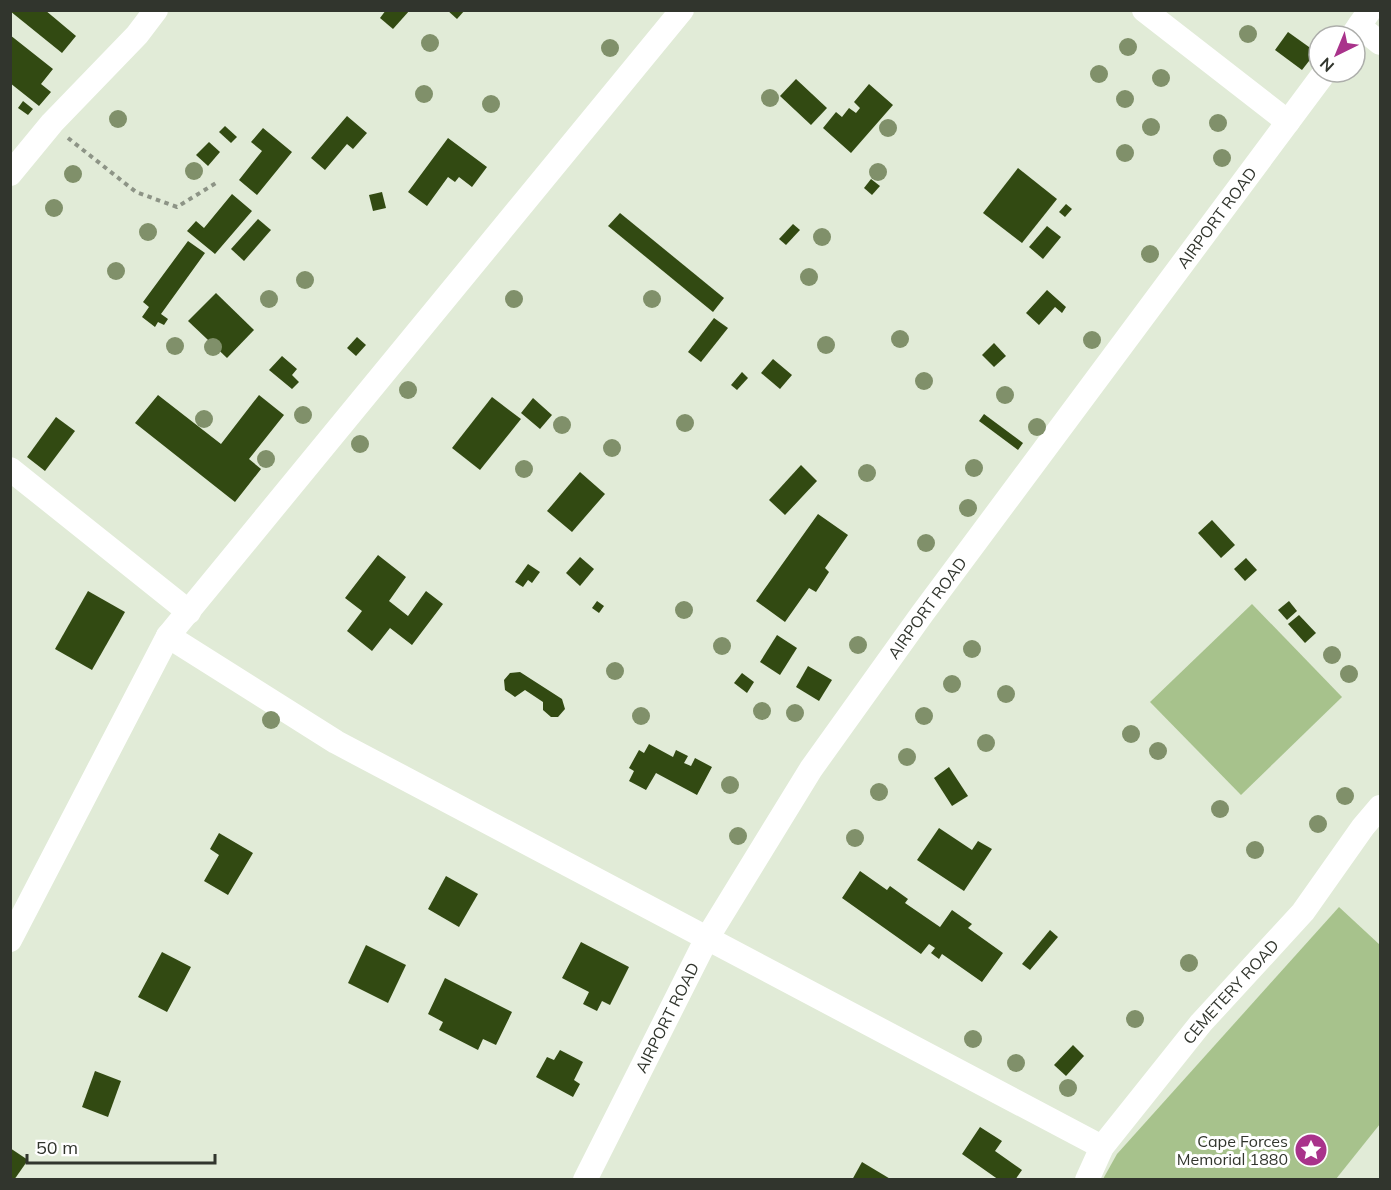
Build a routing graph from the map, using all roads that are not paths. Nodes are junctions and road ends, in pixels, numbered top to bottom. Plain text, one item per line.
1 (156, 10) edge
2 (681, 10) edge
3 (1144, 10) edge
4 (1367, 31) edge
5 (1380, 43) edge
6 (1316, 84) edge
7 (1288, 122) junction
8 (10, 174) edge
9 (10, 469) edge
10 (189, 612) junction
11 (168, 636) junction
12 (1380, 807) edge
13 (706, 939) junction
14 (10, 940) edge
15 (1102, 1147) junction
16 (585, 1179) edge
17 (1087, 1179) edge

1 - 8 street
2 - 10 street
3 - 7 street
4 - 5 street
6 - 7 street, AIRPORT ROAD
7 - 13 street, AIRPORT ROAD
9 - 10 street
10 - 11 street
11 - 13 street
11 - 14 street
12 - 15 street, CEMETERY ROAD
13 - 15 street
13 - 16 street, AIRPORT ROAD
15 - 17 street, CEMETERY ROAD

